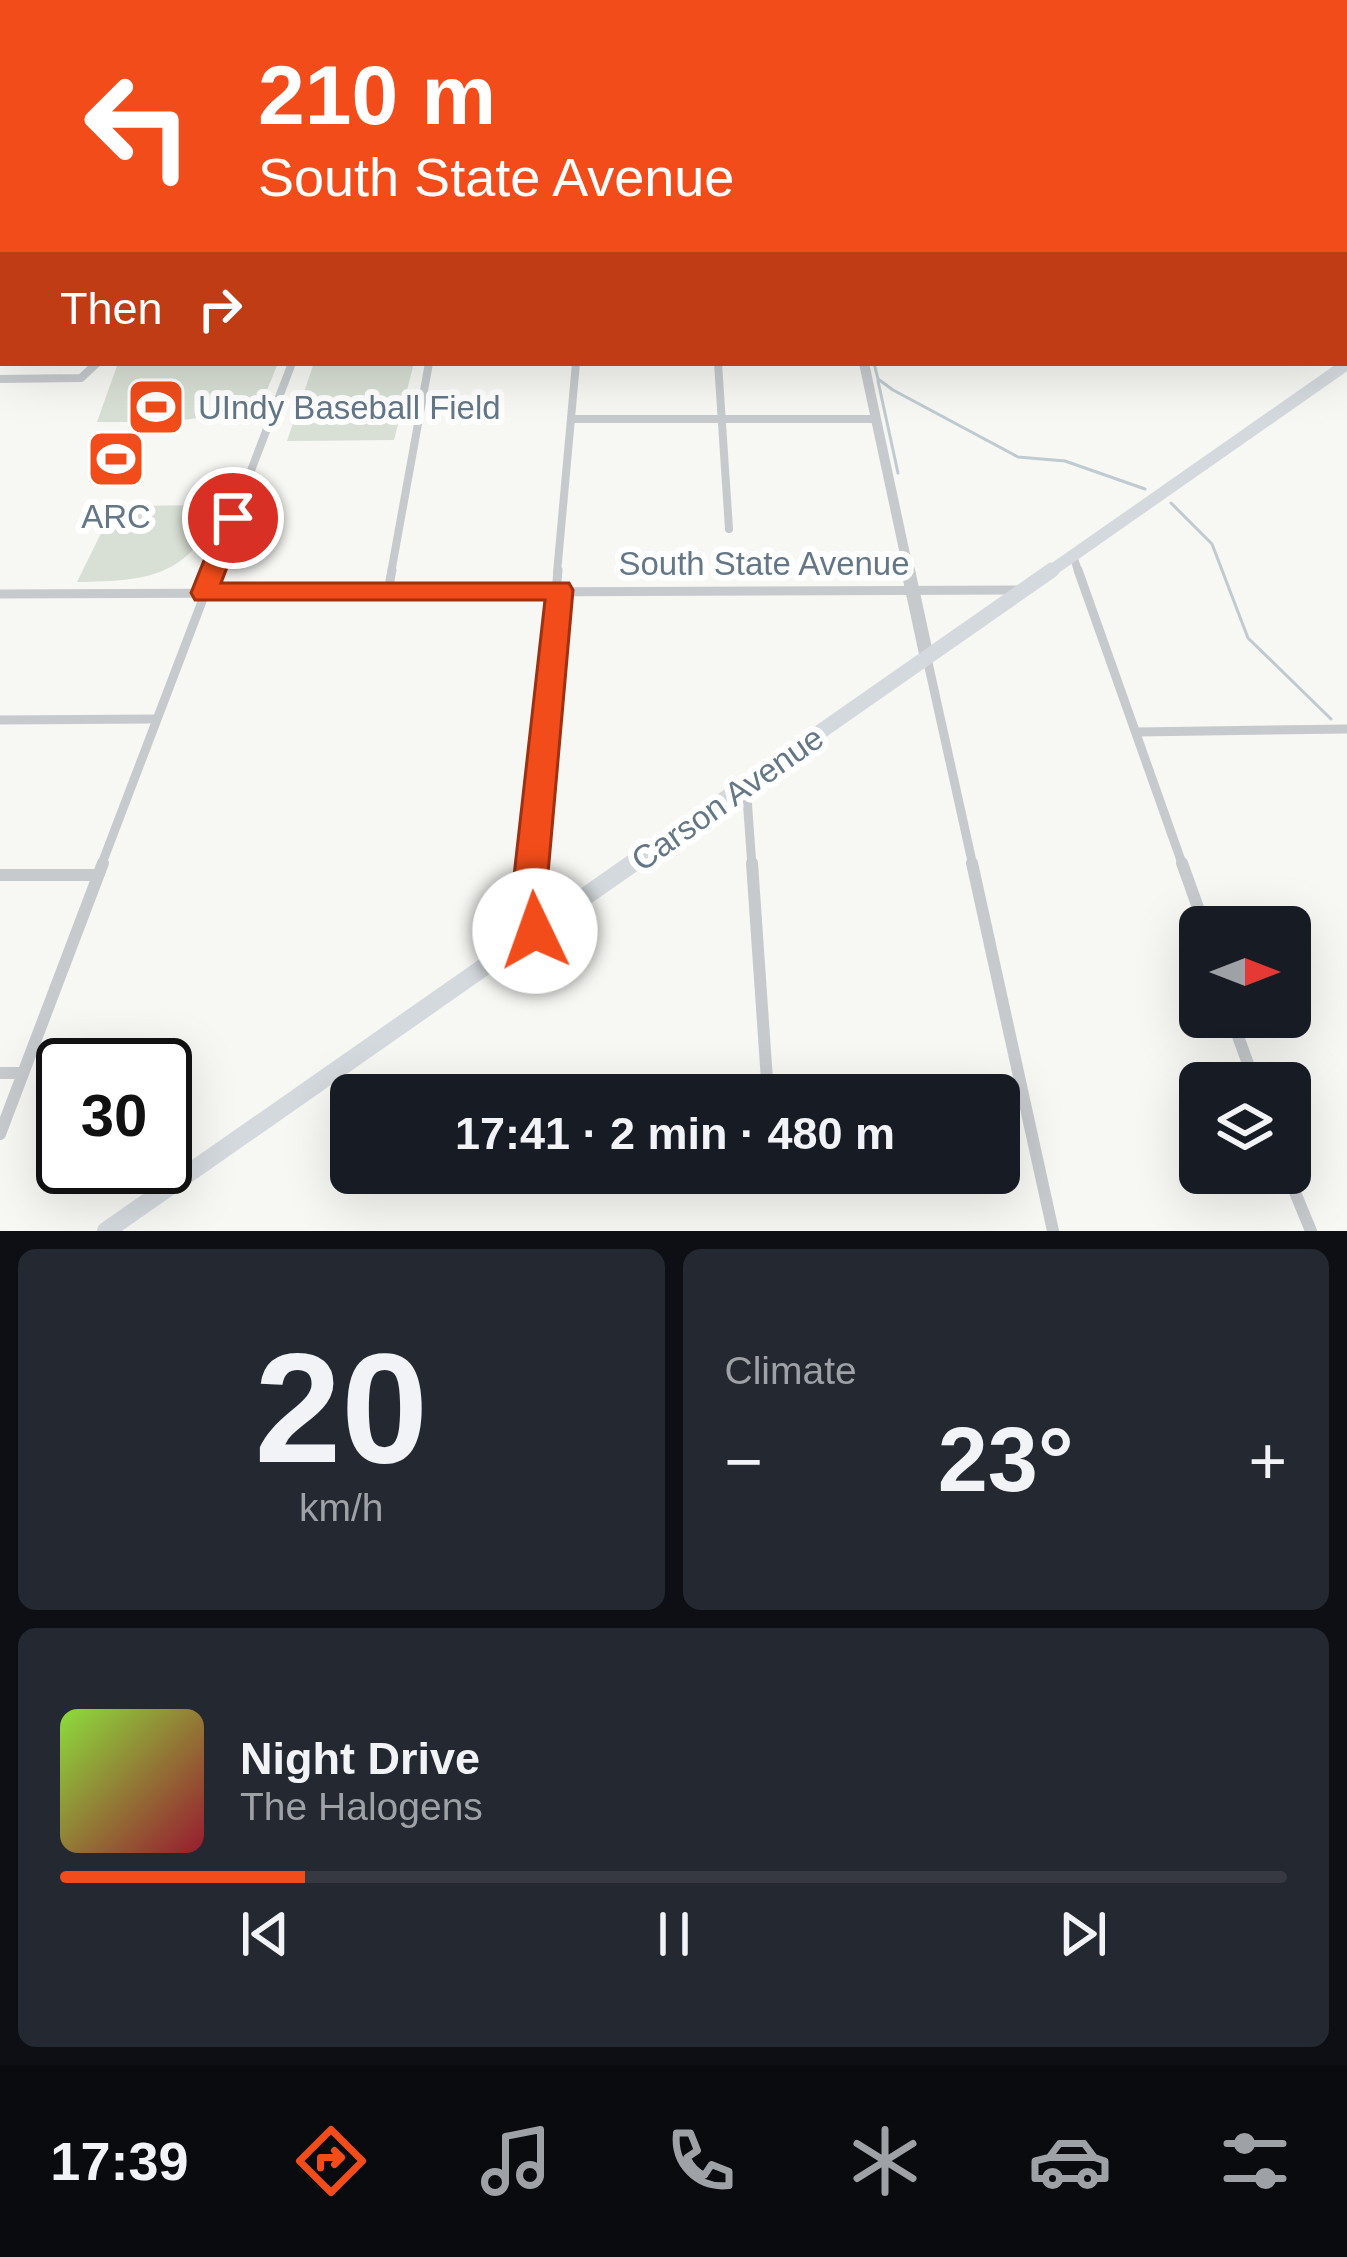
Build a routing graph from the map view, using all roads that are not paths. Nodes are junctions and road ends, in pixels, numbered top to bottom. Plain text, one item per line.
1 (95, 366) edge
2 (291, 366) edge
3 (428, 366) edge
4 (576, 366) edge
5 (718, 366) edge
6 (865, 366) edge
7 (1344, 366) edge
8 (0, 380) edge
9 (573, 419) junction
10 (722, 419) junction
11 (874, 419) junction
12 (729, 529) dead end
13 (1073, 556) junction
14 (560, 590) junction
15 (912, 590) junction
16 (1023, 590) junction
17 (388, 591) junction
18 (204, 593) junction
19 (0, 594) edge
20 (927, 658) junction
21 (155, 719) junction
22 (0, 720) edge
23 (1347, 729) edge
24 (1138, 732) junction
25 (746, 784) junction
26 (0, 875) edge
27 (98, 875) junction
28 (1199, 906) edge
29 (535, 931) junction
30 (0, 1073) edge
31 (23, 1073) junction
32 (767, 1074) edge
33 (0, 1134) edge
34 (1295, 1194) edge
35 (106, 1231) edge
36 (1053, 1231) edge
37 (1310, 1231) edge

1 - 8 street
2 - 18 street
3 - 17 street
4 - 9 street
5 - 10 street
6 - 11 street
7 - 13 main road, Carson Avenue
9 - 10 street
9 - 14 street
10 - 11 street
10 - 12 street
11 - 15 street
13 - 16 main road, Carson Avenue
13 - 24 street
14 - 15 street, South State Avenue
14 - 17 street, South State Avenue
14 - 29 street
15 - 16 street, South State Avenue
15 - 20 street
16 - 20 main road, Carson Avenue
17 - 18 street, South State Avenue
18 - 19 street, South State Avenue
18 - 21 street
20 - 25 main road, Carson Avenue
20 - 36 street
21 - 22 street
21 - 27 street
23 - 24 street
24 - 28 street
25 - 29 main road, Carson Avenue
25 - 32 street
26 - 27 street
27 - 31 street
29 - 35 main road, Carson Avenue
30 - 31 street
31 - 33 street
34 - 37 street

